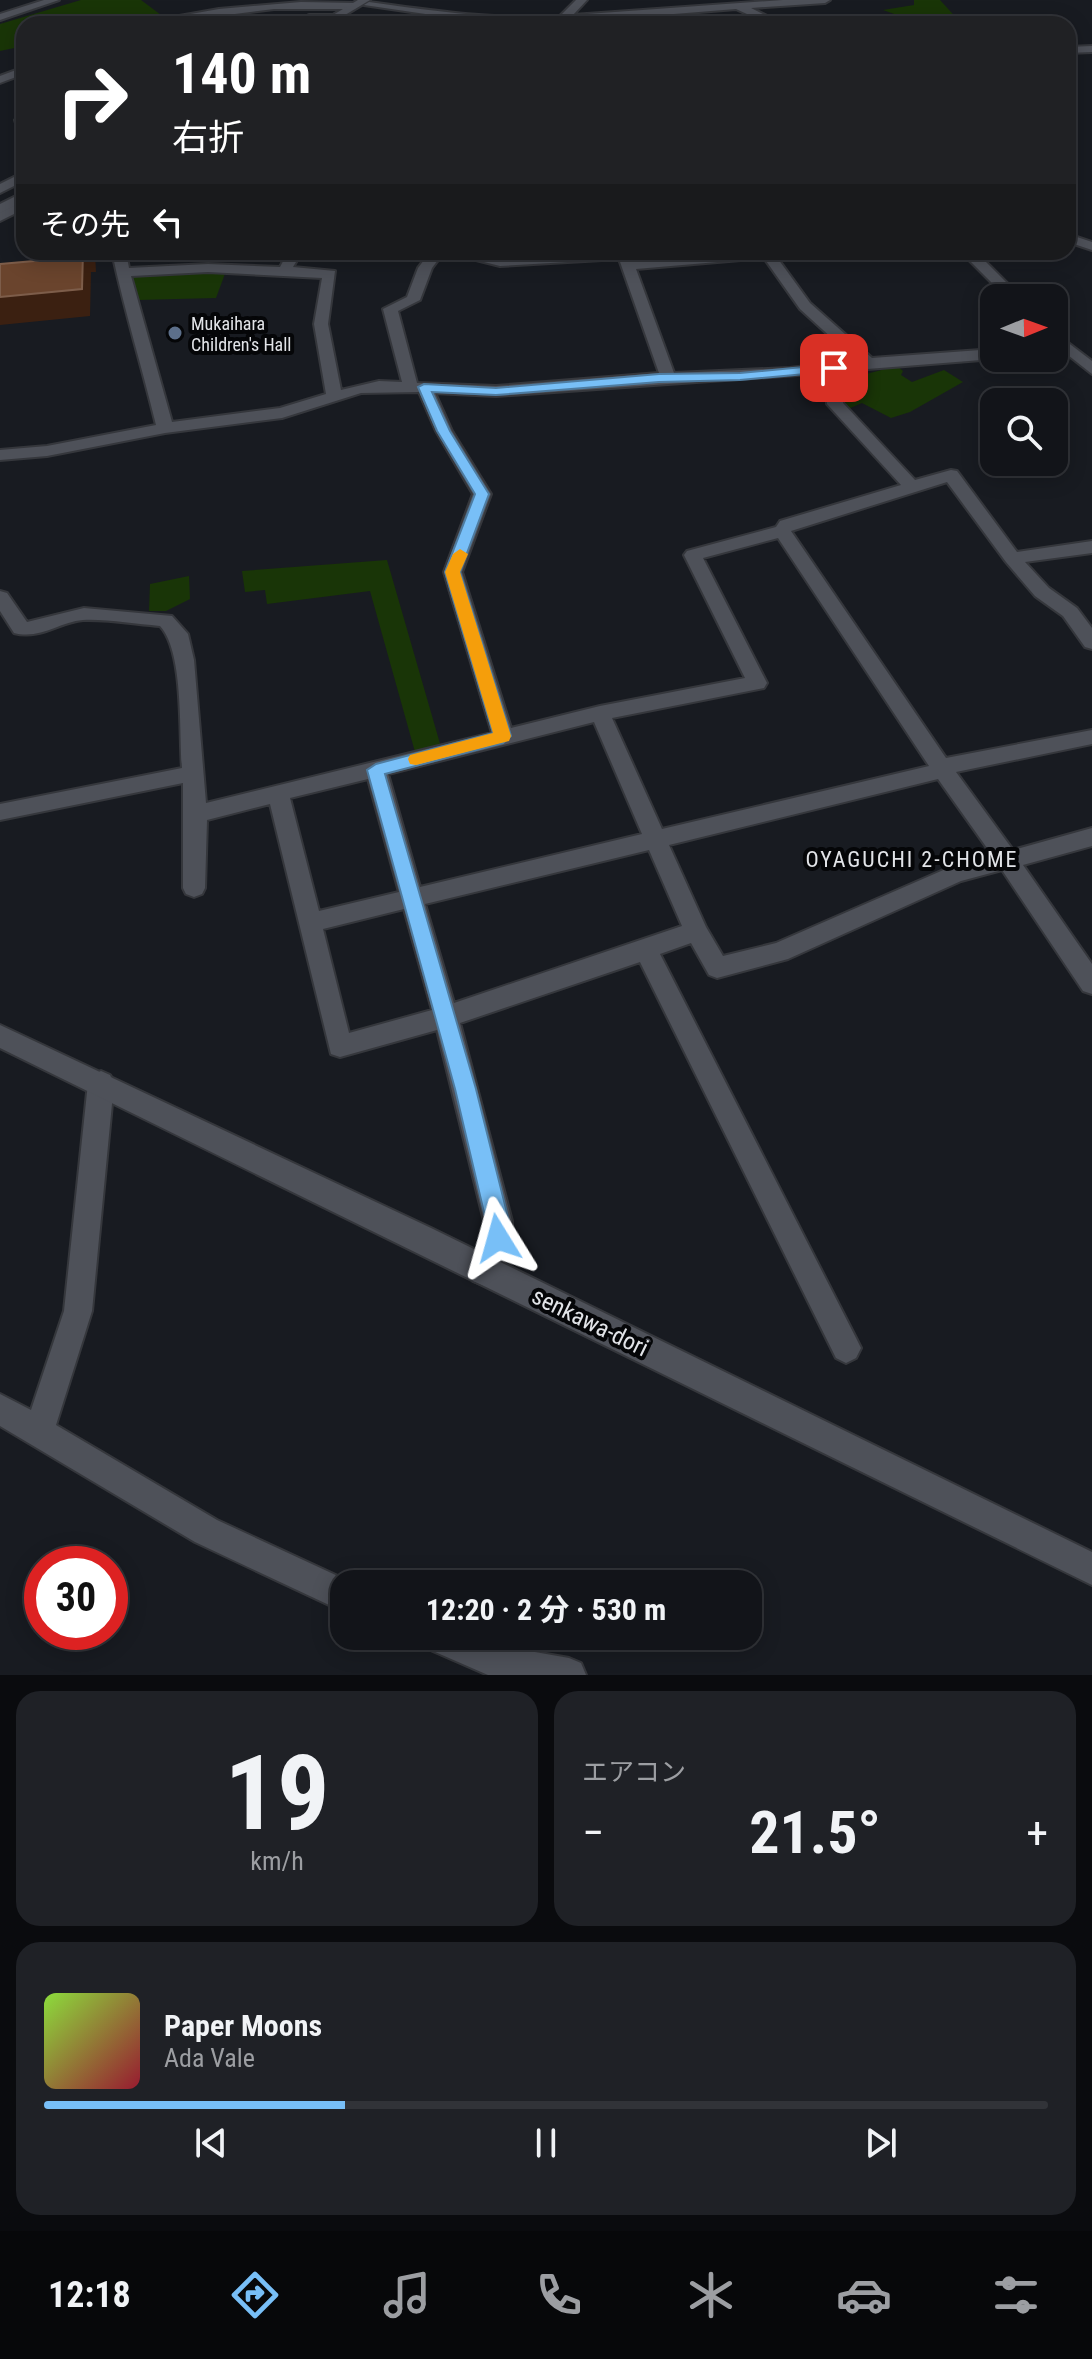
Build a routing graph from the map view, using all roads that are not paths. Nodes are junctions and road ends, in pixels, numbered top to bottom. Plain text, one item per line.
1 (54, 0) edge
2 (582, 0) edge
3 (696, 0) edge
4 (825, 0) edge
5 (288, 1) edge
6 (336, 1) edge
7 (367, 3) edge
8 (683, 5) edge
9 (736, 6) junction
10 (203, 13) junction
11 (186, 16) edge
12 (213, 16) edge
13 (342, 16) edge
14 (449, 16) edge
15 (566, 16) edge
16 (654, 16) edge
17 (759, 16) edge
18 (0, 17) edge
19 (120, 260) edge
20 (290, 260) edge
21 (431, 260) edge
22 (490, 260) edge
23 (550, 260) edge
24 (627, 260) edge
25 (772, 260) edge
26 (976, 260) edge
27 (284, 271) junction
28 (122, 272) junction
29 (1001, 284) edge
30 (1068, 350) edge
31 (980, 355) edge
32 (869, 364) junction
33 (834, 368) junction
34 (1092, 369) edge
35 (668, 377) junction
36 (417, 386) junction
37 (334, 396) junction
38 (165, 428) junction
39 (0, 455) edge
40 (912, 487) junction
41 (782, 531) junction
42 (1092, 547) edge
43 (1012, 558) junction
44 (0, 597) edge
45 (1092, 642) edge
46 (600, 713) junction
47 (503, 736) junction
48 (1092, 737) edge
49 (942, 768) junction
50 (376, 770) junction
51 (194, 773) junction
52 (279, 796) junction
53 (0, 812) edge
54 (196, 814) junction
55 (1092, 837) edge
56 (654, 838) junction
57 (1007, 859) junction
58 (194, 888) dead end
59 (410, 898) junction
60 (309, 923) junction
61 (696, 931) junction
62 (646, 950) junction
63 (1092, 984) edge
64 (446, 1019) junction
65 (0, 1036) edge
66 (101, 1083) junction
67 (483, 1271) junction
68 (846, 1348) dead end
69 (0, 1409) edge
70 (38, 1434) junction
71 (1092, 1569) edge
72 (330, 1589) edge
73 (470, 1650) edge
74 (569, 1675) edge

1 - 18 street
2 - 15 street
3 - 8 street
4 - 9 street
5 - 6 street
5 - 10 street
6 - 7 street
7 - 13 street
7 - 14 street
8 - 9 street
8 - 16 street
9 - 17 street
10 - 11 street
10 - 12 street
19 - 28 street
20 - 27 street
21 - 36 street
22 - 23 street
24 - 35 street
25 - 32 street
26 - 29 street
27 - 28 street
27 - 37 street
28 - 38 street
30 - 34 street
31 - 32 street
32 - 33 street
33 - 35 street
33 - 40 street
35 - 36 street
36 - 37 street
36 - 47 street
37 - 38 street
38 - 39 street
40 - 41 street
40 - 43 street
41 - 46 street
41 - 49 street
42 - 43 street
43 - 45 street
44 - 51 street
46 - 47 street
46 - 56 street
47 - 50 street
48 - 49 street
49 - 56 street
49 - 57 street
50 - 52 street
50 - 59 street
51 - 53 street
51 - 54 street
52 - 54 street
52 - 60 street
54 - 58 street
55 - 57 street
56 - 59 street
56 - 61 street
57 - 61 street
57 - 63 street
59 - 60 street
59 - 64 street
60 - 64 street
61 - 62 street
62 - 64 street
62 - 68 street
64 - 67 street
65 - 66 street, senkawa-dori
66 - 67 street, senkawa-dori
66 - 70 street
67 - 71 street, senkawa-dori
69 - 70 street
70 - 72 street
73 - 74 street

